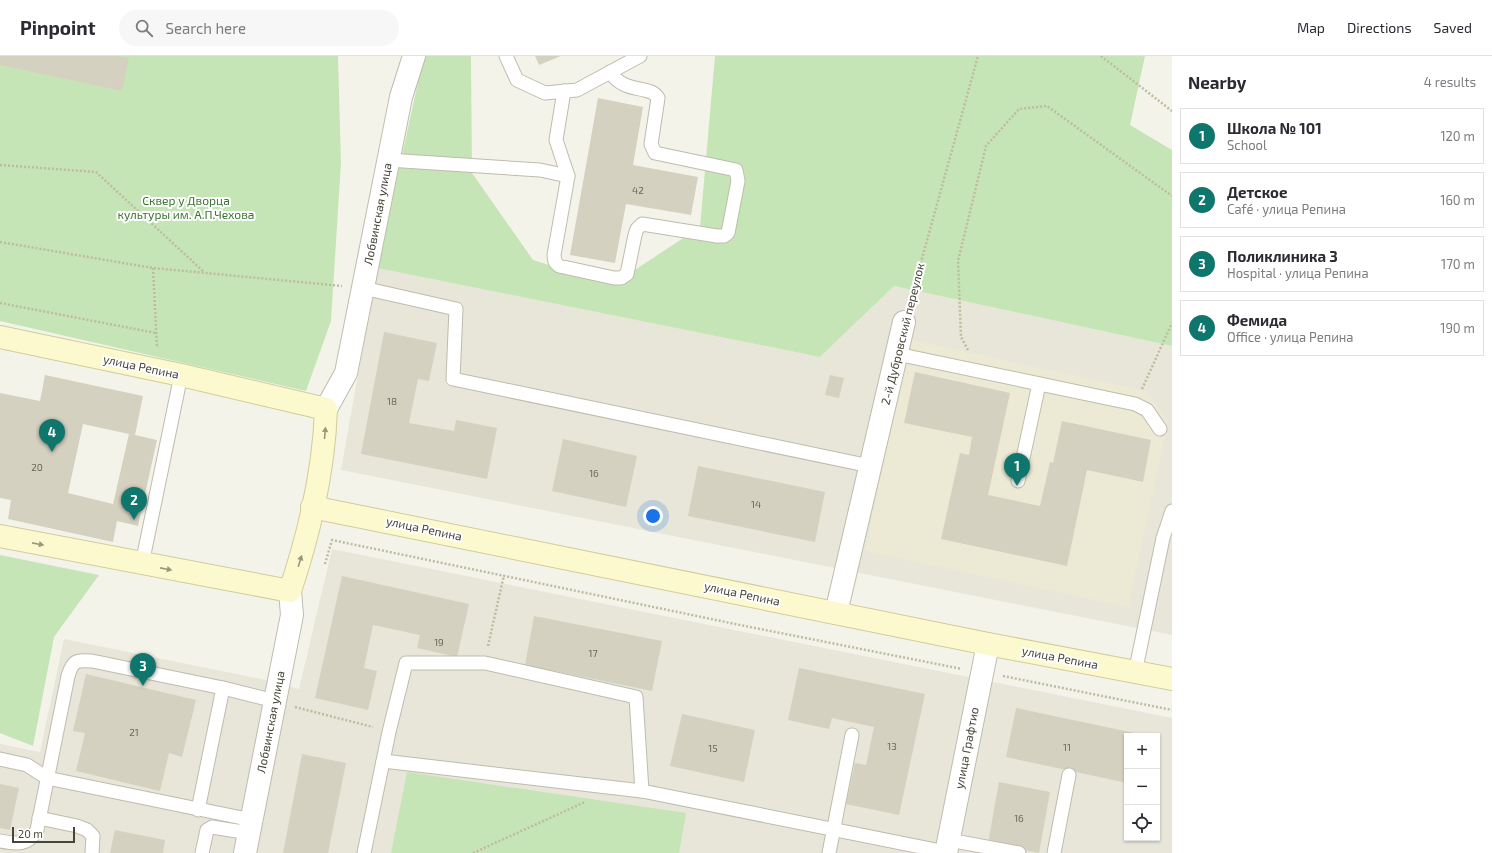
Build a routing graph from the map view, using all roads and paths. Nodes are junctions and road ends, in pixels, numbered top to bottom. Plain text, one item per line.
1 (414, 56) edge
2 (506, 56) edge
3 (640, 56) edge
4 (978, 56) edge
5 (1100, 56) edge
6 (610, 72) junction
7 (564, 91) junction
8 (1172, 111) edge
9 (388, 160) junction
10 (0, 165) edge
11 (568, 176) junction
12 (1172, 196) edge
13 (0, 242) edge
14 (153, 268) junction
15 (204, 272) junction
16 (363, 288) junction
17 (0, 302) edge
18 (904, 322) joint
19 (1172, 323) edge
20 (156, 333) junction
21 (0, 337) edge
22 (157, 353) dead end
23 (897, 354) junction
24 (979, 371) junction
25 (181, 375) junction
26 (1039, 384) junction
27 (1135, 404) junction
28 (326, 409) junction
29 (1160, 429) dead end
30 (870, 466) junction
31 (1018, 481) dead end
32 (312, 507) junction
33 (1172, 511) edge
34 (1169, 530) edge
35 (0, 536) edge
36 (142, 564) junction
37 (325, 564) dead end
38 (504, 575) junction
39 (290, 591) junction
40 (836, 613) junction
41 (988, 644) junction
42 (485, 663) junction
43 (982, 672) junction
44 (1135, 672) junction
45 (1172, 680) edge
46 (223, 688) junction
47 (275, 701) junction
48 (1172, 710) edge
49 (389, 732) junction
50 (852, 735) dead end
51 (0, 759) edge
52 (383, 760) junction
53 (1069, 775) dead end
54 (47, 778) junction
55 (617, 788) junction
56 (642, 791) junction
57 (198, 810) junction
58 (39, 818) junction
59 (834, 830) junction
60 (248, 835) edge
61 (0, 841) edge
62 (947, 848) edge
63 (92, 853) edge
64 (202, 853) edge
65 (364, 853) edge
66 (473, 853) edge
67 (829, 853) edge
68 (1019, 853) edge
69 (1054, 853) edge

1 - 9 street, Лобвинская улица
2 - 7 lane
3 - 6 lane
4 - 18 path, 2-й Дубровский переулок
5 - 8 path
6 - 7 lane
6 - 11 lane
7 - 11 lane
9 - 11 lane
9 - 16 street, Лобвинская улица
10 - 15 path
12 - 24 path
13 - 14 path
14 - 15 path
14 - 20 path
15 - 16 path
16 - 28 street, Лобвинская улица
16 - 30 lane
17 - 20 path
18 - 23 street, 2-й Дубровский переулок
19 - 27 path
20 - 22 path
21 - 25 main road, улица Репина
23 - 24 lane
23 - 30 street, 2-й Дубровский переулок
24 - 26 lane
25 - 28 main road, улица Репина
25 - 36 lane
26 - 27 lane
26 - 31 lane
27 - 29 lane
32 -> 28 main road
30 - 40 street, 2-й Дубровский переулок
39 -> 32 main road
32 - 40 main road, улица Репина
33 - 34 lane
34 - 44 lane
35 -> 36 main road
36 -> 39 main road
37 - 38 path
38 - 42 path
38 - 43 path
39 - 47 street, Лобвинская улица
40 - 41 main road, улица Репина
41 - 43 street, улица Графтио
41 - 44 main road, улица Репина
42 - 49 lane
42 - 56 lane
43 - 48 path
43 - 62 street, улица Графтио
44 - 45 main road, улица Репина
46 - 47 lane
46 - 54 lane
46 - 57 lane
47 - 49 path
47 - 60 street, Лобвинская улица
49 - 52 lane
50 - 59 lane
51 - 54 lane
52 - 55 lane
52 - 65 lane
53 - 69 lane
54 - 57 lane
54 - 58 lane
55 - 56 lane
55 - 66 path
56 - 59 lane
57 - 60 lane
58 - 61 lane
58 - 63 lane
59 - 62 lane
59 - 67 lane
60 - 64 lane
62 - 68 lane

